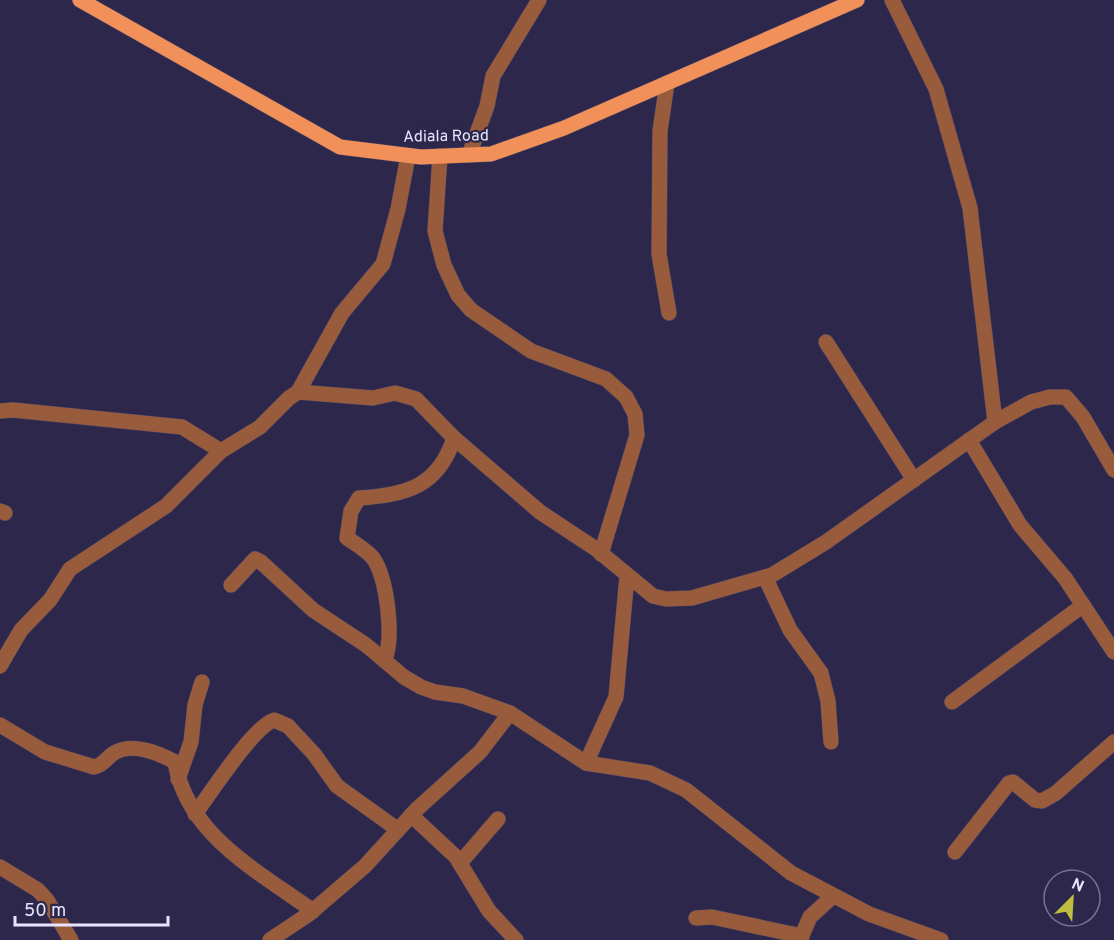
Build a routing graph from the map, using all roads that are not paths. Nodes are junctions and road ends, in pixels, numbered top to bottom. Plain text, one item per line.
1 (80, 0) edge
2 (539, 0) edge
3 (857, 0) edge
4 (892, 0) edge
5 (667, 83) junction
6 (469, 155) junction
7 (408, 156) junction
8 (440, 156) junction
9 (669, 313) dead end
10 (826, 342) dead end
11 (298, 392) junction
12 (0, 411) edge
13 (995, 422) junction
14 (454, 438) junction
15 (969, 440) junction
16 (221, 451) junction
17 (1114, 470) edge
18 (914, 480) junction
19 (601, 554) junction
20 (627, 576) junction
21 (765, 577) junction
22 (231, 585) dead end
23 (1082, 606) junction
24 (1114, 652) edge
25 (385, 659) junction
26 (0, 666) edge
27 (202, 682) dead end
28 (952, 702) dead end
29 (510, 713) junction
30 (0, 725) edge
31 (831, 742) dead end
32 (1114, 742) edge
33 (586, 763) junction
34 (178, 779) junction
35 (195, 814) junction
36 (411, 815) junction
37 (498, 819) dead end
38 (397, 829) junction
39 (955, 852) dead end
40 (460, 862) junction
41 (0, 867) edge
42 (833, 896) junction
43 (313, 911) junction
44 (696, 918) dead end
45 (801, 938) edge
46 (71, 940) edge
47 (270, 940) edge
48 (516, 940) edge
49 (941, 940) edge

1 - 7 main road, Adiala Road
2 - 6 street
3 - 5 main road, Adiala Road
4 - 13 street
5 - 6 main road, Adiala Road
5 - 9 street
6 - 8 main road, Adiala Road
7 - 8 main road, Adiala Road
7 - 11 street
8 - 19 street
10 - 18 street
11 - 14 street
11 - 16 street
12 - 16 street
13 - 15 street
13 - 17 street
14 - 19 street
14 - 25 street
15 - 18 street
15 - 23 street
16 - 26 street
18 - 21 street
19 - 20 street
20 - 21 street
20 - 33 street
21 - 31 street
22 - 25 street
23 - 24 street
23 - 28 street
25 - 29 street
27 - 34 street
29 - 33 street
29 - 36 street
30 - 34 street
32 - 39 street
33 - 42 street
34 - 35 street
35 - 38 street
35 - 43 street
36 - 38 street
36 - 40 street
37 - 40 street
38 - 43 street
40 - 48 street
41 - 46 street
42 - 45 street
42 - 49 street
43 - 47 street
44 - 45 street

